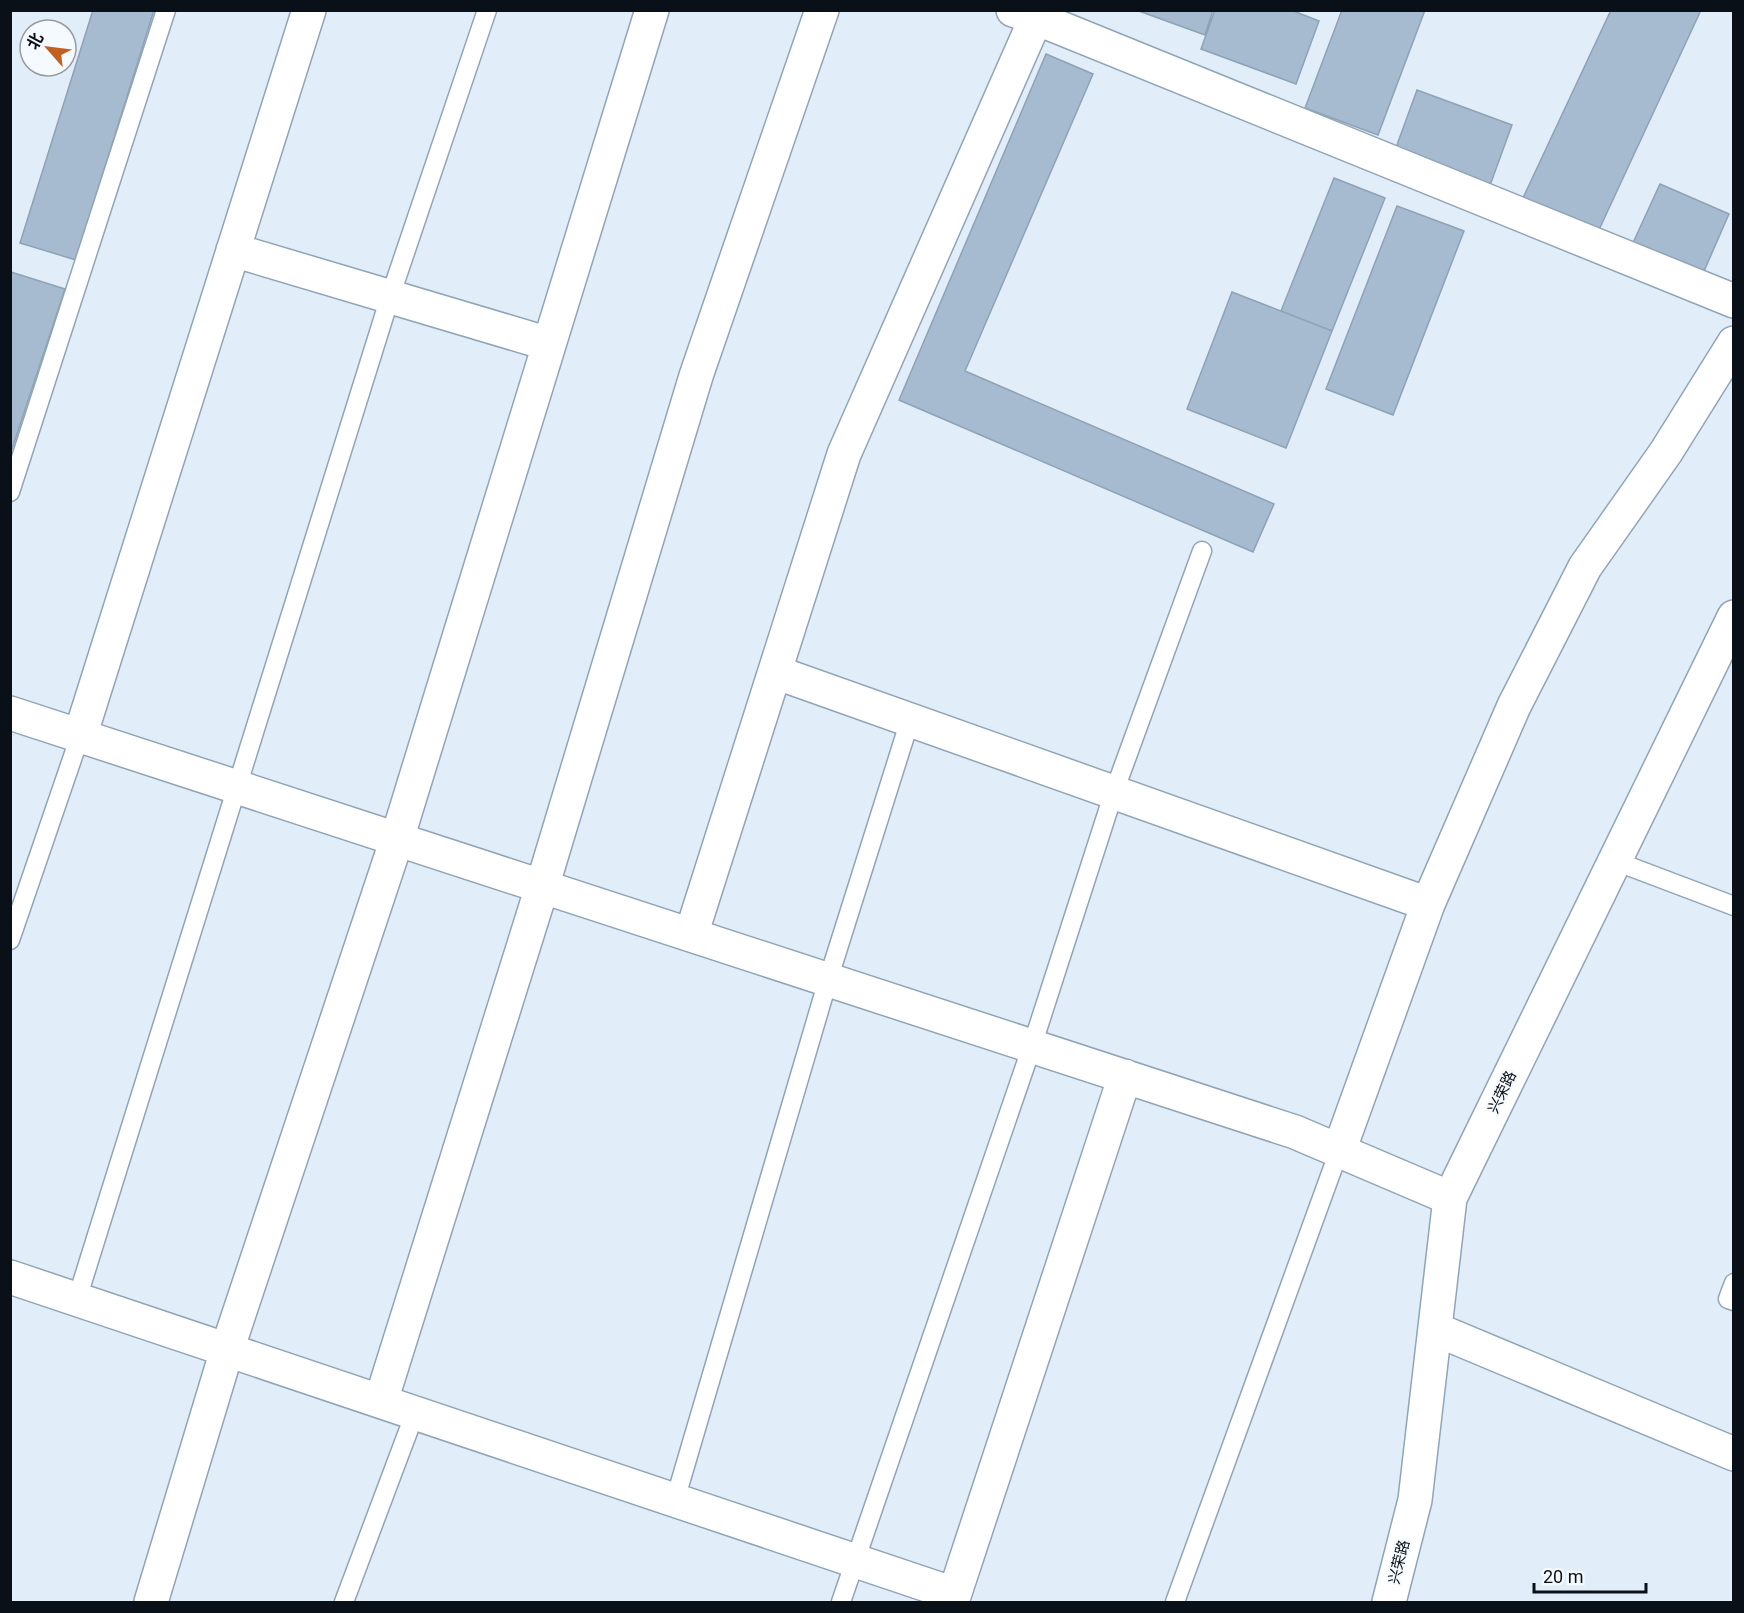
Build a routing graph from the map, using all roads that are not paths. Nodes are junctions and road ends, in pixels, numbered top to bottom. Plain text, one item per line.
1 (166, 10) edge
2 (309, 10) edge
3 (487, 10) edge
4 (652, 10) edge
5 (822, 10) edge
6 (1025, 14) edge
7 (233, 250) junction
8 (390, 297) junction
9 (1734, 301) edge
10 (1734, 343) edge
11 (549, 344) junction
12 (10, 492) edge
13 (1202, 551) dead end
14 (1734, 617) edge
15 (775, 672) junction
16 (10, 714) edge
17 (910, 720) junction
18 (80, 736) junction
19 (235, 787) junction
20 (1114, 792) junction
21 (397, 840) junction
22 (1615, 861) junction
23 (542, 886) junction
24 (1428, 904) junction
25 (1734, 906) edge
26 (691, 935) junction
27 (10, 940) edge
28 (828, 980) junction
29 (1032, 1046) junction
30 (1125, 1076) junction
31 (1339, 1151) junction
32 (1450, 1198) junction
33 (10, 1277) edge
34 (1734, 1283) edge
35 (77, 1299) junction
36 (1734, 1301) edge
37 (1434, 1329) junction
38 (226, 1350) junction
39 (381, 1401) junction
40 (415, 1413) junction
41 (1734, 1454) edge
42 (675, 1500) junction
43 (855, 1561) junction
44 (953, 1598) edge
45 (151, 1602) edge
46 (344, 1602) edge
47 (841, 1602) edge
48 (1175, 1602) edge
49 (1389, 1602) edge

1 - 12 lane
2 - 7 street
3 - 8 lane
4 - 11 street
5 - 23 street
6 - 9 street
6 - 15 street
7 - 8 street
7 - 18 street
8 - 11 street
8 - 19 lane
10 - 24 street
11 - 21 street
13 - 20 lane
14 - 22 street, 兴荣路
15 - 17 street
15 - 26 street
16 - 18 street
17 - 20 street
17 - 28 lane
18 - 19 street
18 - 27 lane
19 - 21 street
19 - 35 lane
20 - 24 street
20 - 29 lane
21 - 23 street
21 - 38 street
22 - 25 lane
22 - 32 street, 兴荣路
23 - 26 street
23 - 39 street
24 - 31 street
26 - 28 street
28 - 29 street
28 - 42 lane
29 - 30 street
29 - 43 lane
30 - 31 street
30 - 44 street
31 - 32 street
31 - 48 lane
32 - 37 street, 兴荣路
33 - 35 street
34 - 36 lane
35 - 38 street
37 - 41 street
37 - 49 street, 兴荣路
38 - 39 street
38 - 45 street
39 - 40 street
40 - 42 street
40 - 46 lane
42 - 43 street
43 - 44 street
43 - 47 lane

